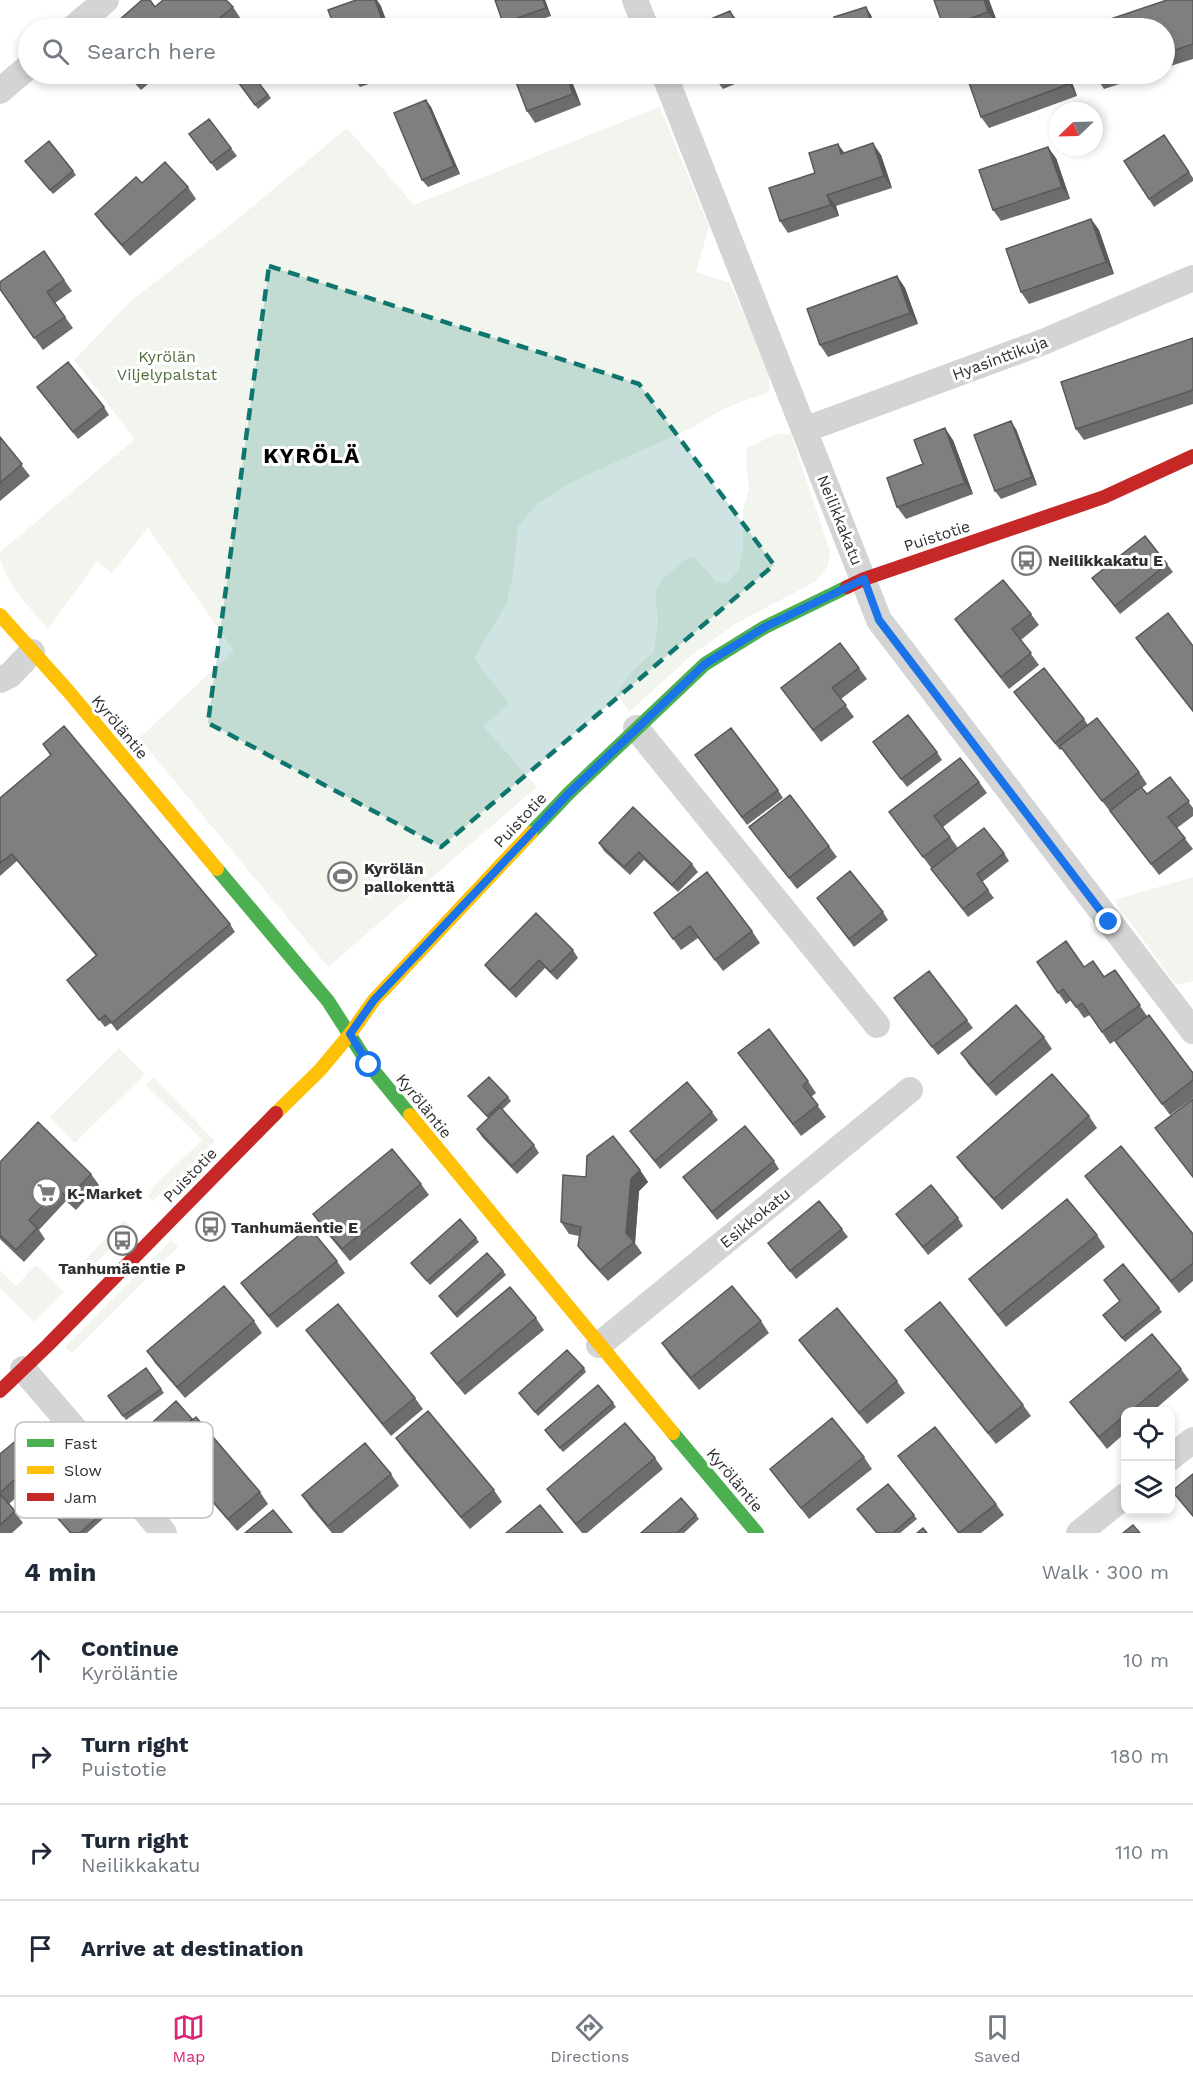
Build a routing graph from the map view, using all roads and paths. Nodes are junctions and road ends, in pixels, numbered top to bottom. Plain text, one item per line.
1 (106, 0) edge
2 (635, 0) edge
3 (85, 18) edge
4 (642, 18) edge
5 (18, 76) edge
6 (668, 84) edge
7 (0, 92) edge
8 (1193, 278) edge
9 (804, 430) junction
10 (1193, 456) edge
11 (864, 579) junction
12 (0, 615) edge
13 (32, 652) junction
14 (0, 680) edge
15 (636, 728) junction
16 (877, 1025) dead end
17 (1193, 1030) edge
18 (350, 1034) junction
19 (910, 1090) dead end
20 (599, 1345) junction
21 (23, 1369) junction
22 (0, 1391) edge
23 (69, 1422) edge
24 (1193, 1440) edge
25 (1175, 1454) edge
26 (1121, 1498) edge
27 (151, 1518) edge
28 (164, 1533) edge
29 (758, 1533) edge
30 (1079, 1533) edge

1 - 3 street
2 - 4 street
5 - 7 street
6 - 9 street, Neilikkakatu
8 - 9 street, Hyasinttikuja
9 - 11 street, Neilikkakatu
10 - 11 street, Puistotie
11 - 15 street, Puistotie
11 - 17 street, Neilikkakatu
12 - 13 street, Kyröläntie
13 - 14 street
13 - 18 street, Kyröläntie
15 - 16 street
15 - 18 street, Puistotie
18 - 20 street, Kyröläntie
18 - 21 street, Puistotie
19 - 20 street, Esikkokatu
20 - 29 street, Kyröläntie
21 - 22 street, Puistotie
21 - 23 street
24 - 25 street
26 - 30 street
27 - 28 street

